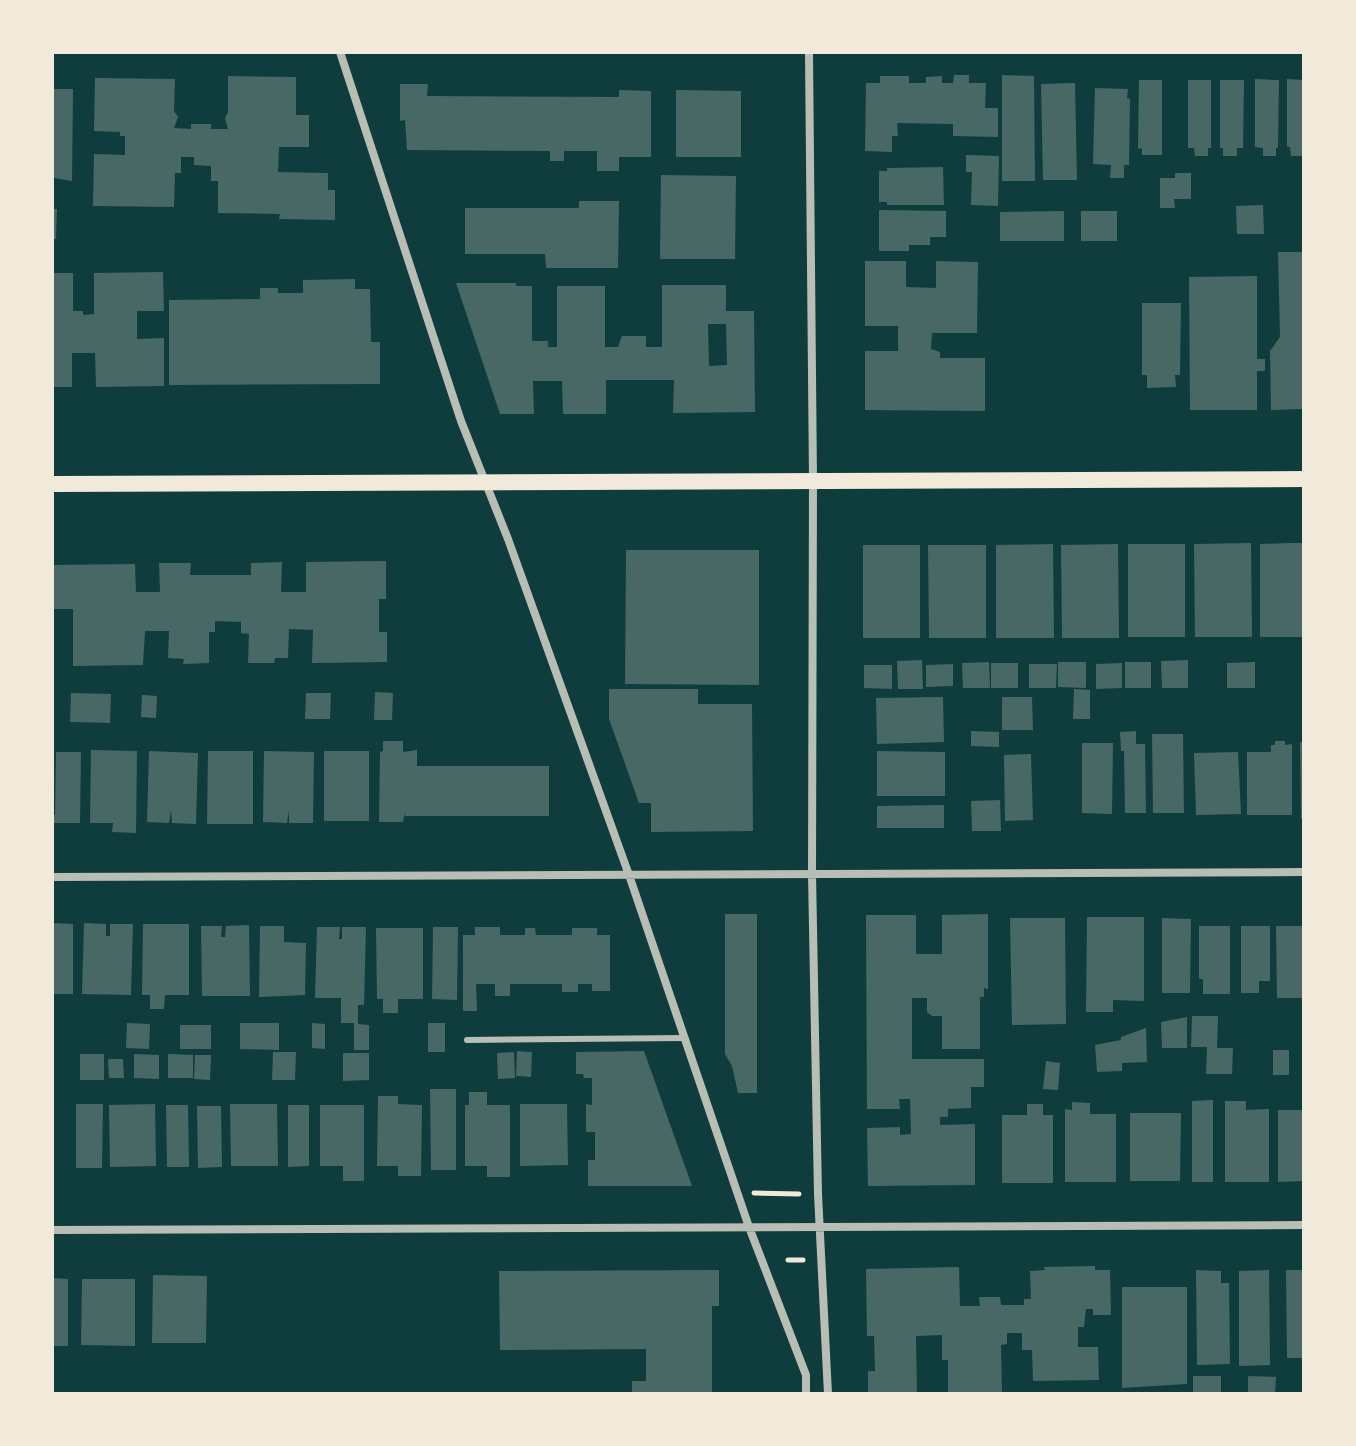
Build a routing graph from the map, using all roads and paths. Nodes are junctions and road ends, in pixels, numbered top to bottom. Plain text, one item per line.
1 (340, 52) edge
2 (809, 52) edge
3 (1304, 479) edge
4 (813, 481) junction
5 (485, 483) junction
6 (52, 484) edge
7 (1304, 872) edge
8 (812, 874) junction
9 (629, 875) junction
10 (52, 877) edge
11 (685, 1038) junction
12 (467, 1040) dead end
13 (749, 1193) dead end
14 (799, 1194) dead end
15 (1304, 1225) edge
16 (822, 1226) junction
17 (749, 1227) junction
18 (52, 1230) edge
19 (788, 1260) dead end
20 (803, 1260) dead end
21 (806, 1394) edge
22 (828, 1394) edge

1 - 5 street
2 - 4 street
3 - 4 main road
4 - 5 main road
4 - 8 street
5 - 6 main road
5 - 9 street
7 - 8 street
8 - 9 street
8 - 16 street
9 - 10 street
9 - 11 street
11 - 12 lane
11 - 17 street
13 - 14 path
15 - 16 street
16 - 17 street
16 - 22 street
17 - 18 street
17 - 21 street
19 - 20 path

